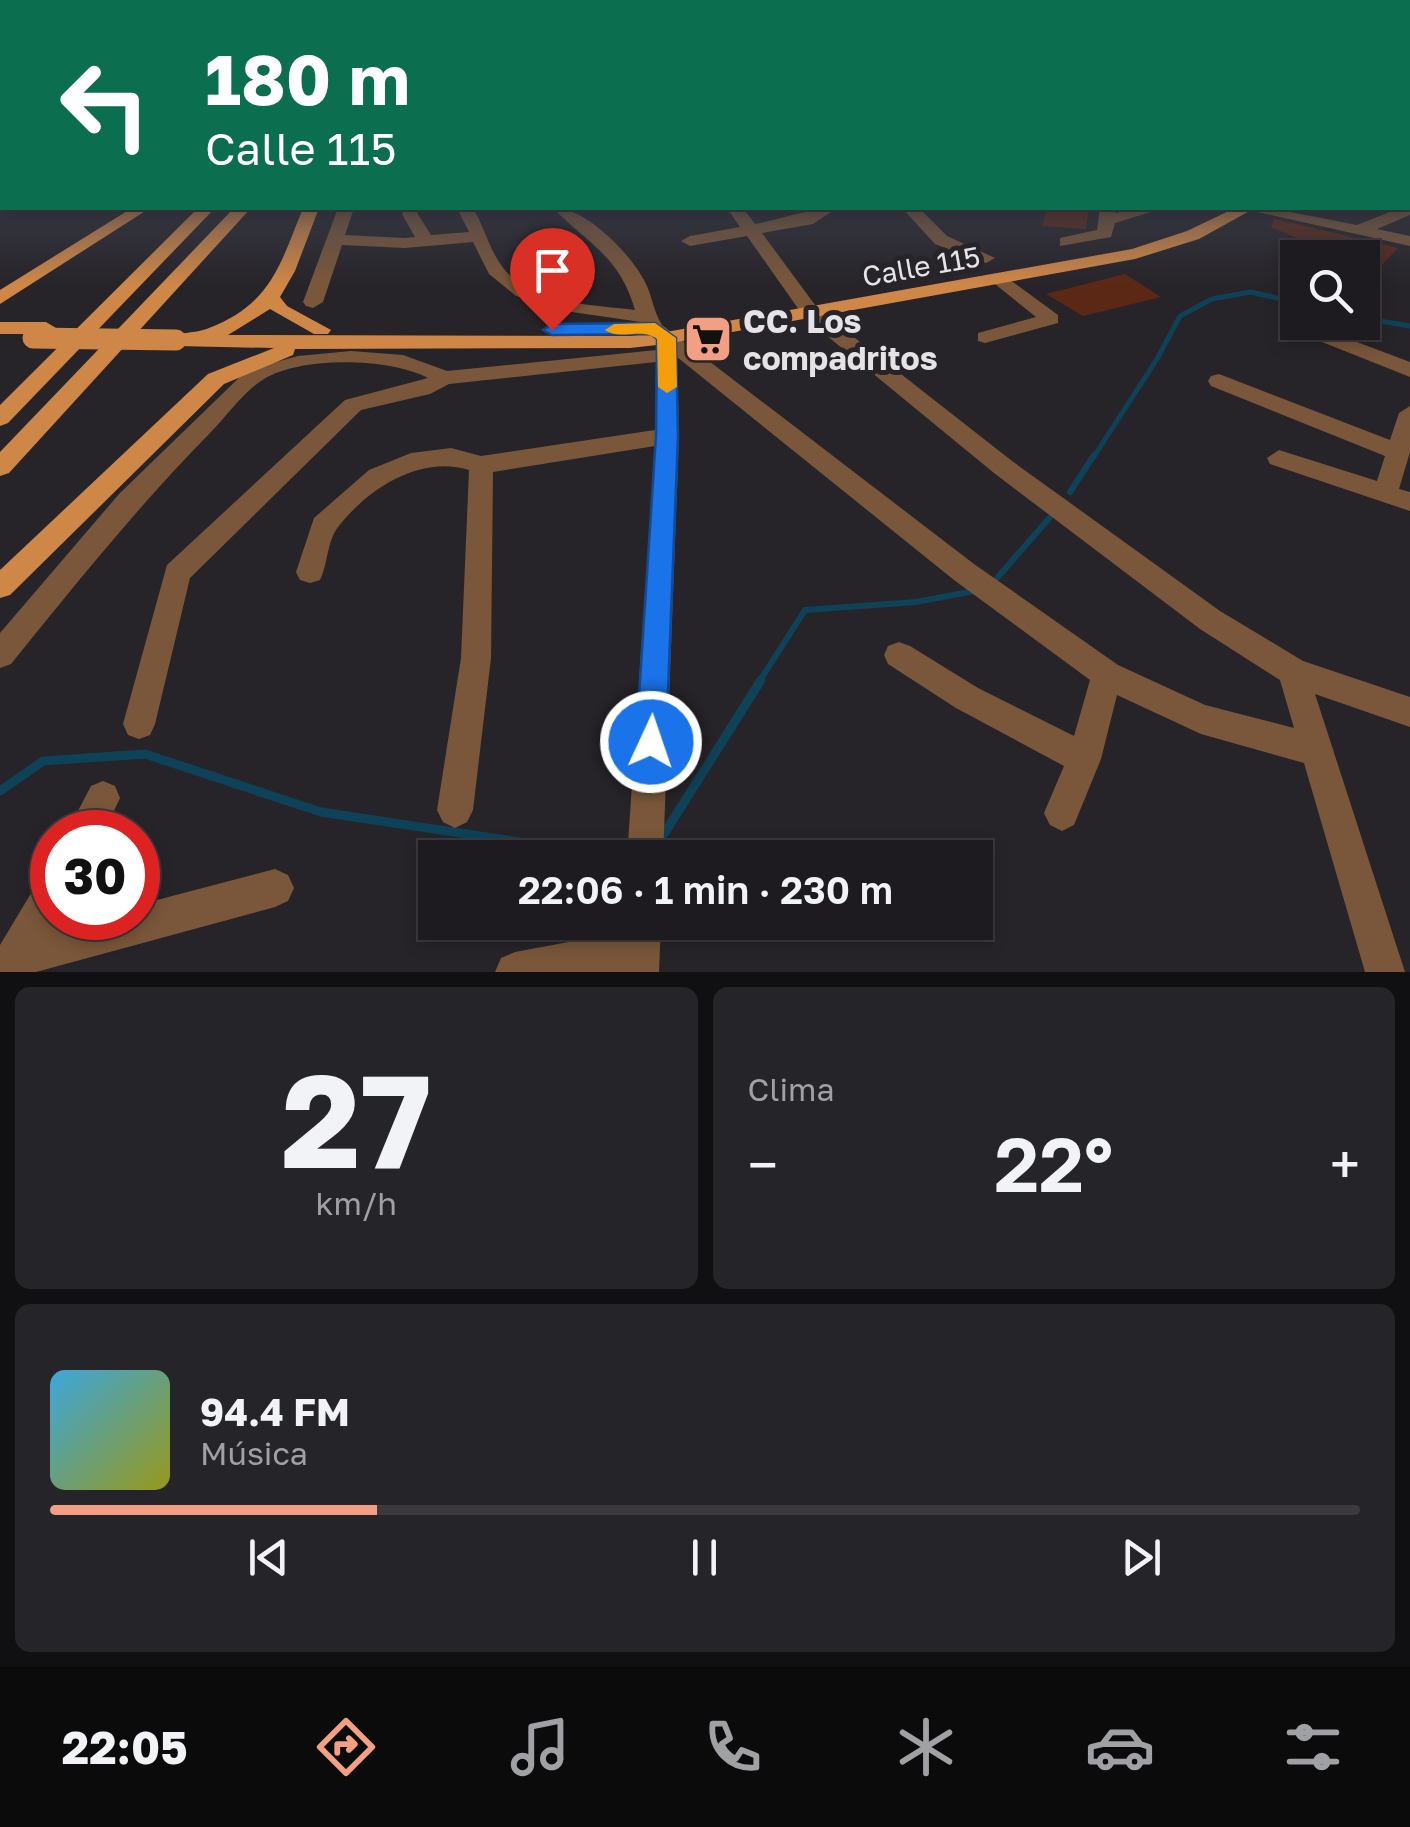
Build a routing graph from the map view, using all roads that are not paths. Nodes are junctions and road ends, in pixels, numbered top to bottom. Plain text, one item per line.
1 (139, 210) edge
2 (206, 210) edge
3 (241, 210) edge
4 (310, 210) edge
5 (345, 210) edge
6 (466, 210) edge
7 (563, 210) edge
8 (737, 210) edge
9 (825, 210) edge
10 (912, 210) edge
11 (1140, 210) edge
12 (1215, 210) edge
13 (1244, 210) edge
14 (1258, 210) edge
15 (1408, 210) edge
16 (410, 214) dead end
17 (1107, 214) edge
18 (752, 230) junction
19 (1360, 230) junction
20 (481, 236) junction
21 (334, 240) junction
22 (1410, 240) edge
23 (690, 241) dead end
24 (426, 242) junction
25 (1066, 242) dead end
26 (986, 258) dead end
27 (1002, 280) junction
28 (5, 298) edge
29 (273, 300) junction
30 (313, 302) dead end
31 (807, 308) junction
32 (321, 330) junction
33 (14, 332) edge
34 (659, 335) junction
35 (199, 336) junction
36 (985, 338) dead end
37 (1334, 340) edge
38 (346, 344) junction
39 (1410, 370) edge
40 (444, 378) junction
41 (216, 379) junction
42 (1218, 381) dead end
43 (1410, 414) edge
44 (0, 418) edge
45 (667, 436) junction
46 (1398, 452) junction
47 (1280, 458) dead end
48 (481, 465) junction
49 (0, 467) edge
50 (1398, 499) edge
51 (310, 572) dead end
52 (0, 588) edge
53 (0, 654) edge
54 (899, 656) dead end
55 (1293, 672) junction
56 (1107, 676) junction
57 (1410, 712) edge
58 (138, 724) dead end
59 (1319, 750) junction
60 (1084, 759) junction
61 (104, 798) dead end
62 (97, 810) edge
63 (455, 810) dead end
64 (1062, 813) dead end
65 (646, 840) edge
66 (275, 888) dead end
67 (30, 934) edge
68 (640, 948) edge
69 (13, 965) edge
70 (515, 972) edge
71 (1384, 972) edge

1 - 28 main road
2 - 44 main road
3 - 49 main road
4 - 29 main road
5 - 21 street
6 - 20 street
7 - 34 street
8 - 18 street
9 - 18 street
10 - 26 street
11 - 17 street
12 - 31 main road, Calle 115
13 - 27 main road, Calle 115
14 - 19 street
15 - 19 street
16 - 24 street
17 - 25 street
18 - 23 street
18 - 31 street
19 - 22 street
20 - 24 street
20 - 34 street
21 - 24 street
21 - 30 street
27 - 31 main road, Calle 115
27 - 36 street
29 - 32 main road
29 - 35 main road
31 - 34 main road, Calle 115
31 - 55 street
32 - 34 main road, Calle 115
32 - 35 main road, Calle 115
33 - 35 main road, bridge
34 - 38 main road, Calle 115
34 - 40 street
34 - 45 street
34 - 56 street
35 - 38 main road, Calle 115
35 - 41 main road
37 - 39 street
38 - 41 main road
40 - 53 street
40 - 58 street
41 - 52 main road
42 - 46 street
43 - 46 street
45 - 48 street
45 - 65 street
46 - 50 street
47 - 50 street
48 - 51 street
48 - 63 street
54 - 60 street
55 - 57 street
55 - 59 street
56 - 59 street
56 - 60 street
59 - 71 street
60 - 64 street
61 - 62 street
66 - 69 street
67 - 69 street
68 - 70 street

